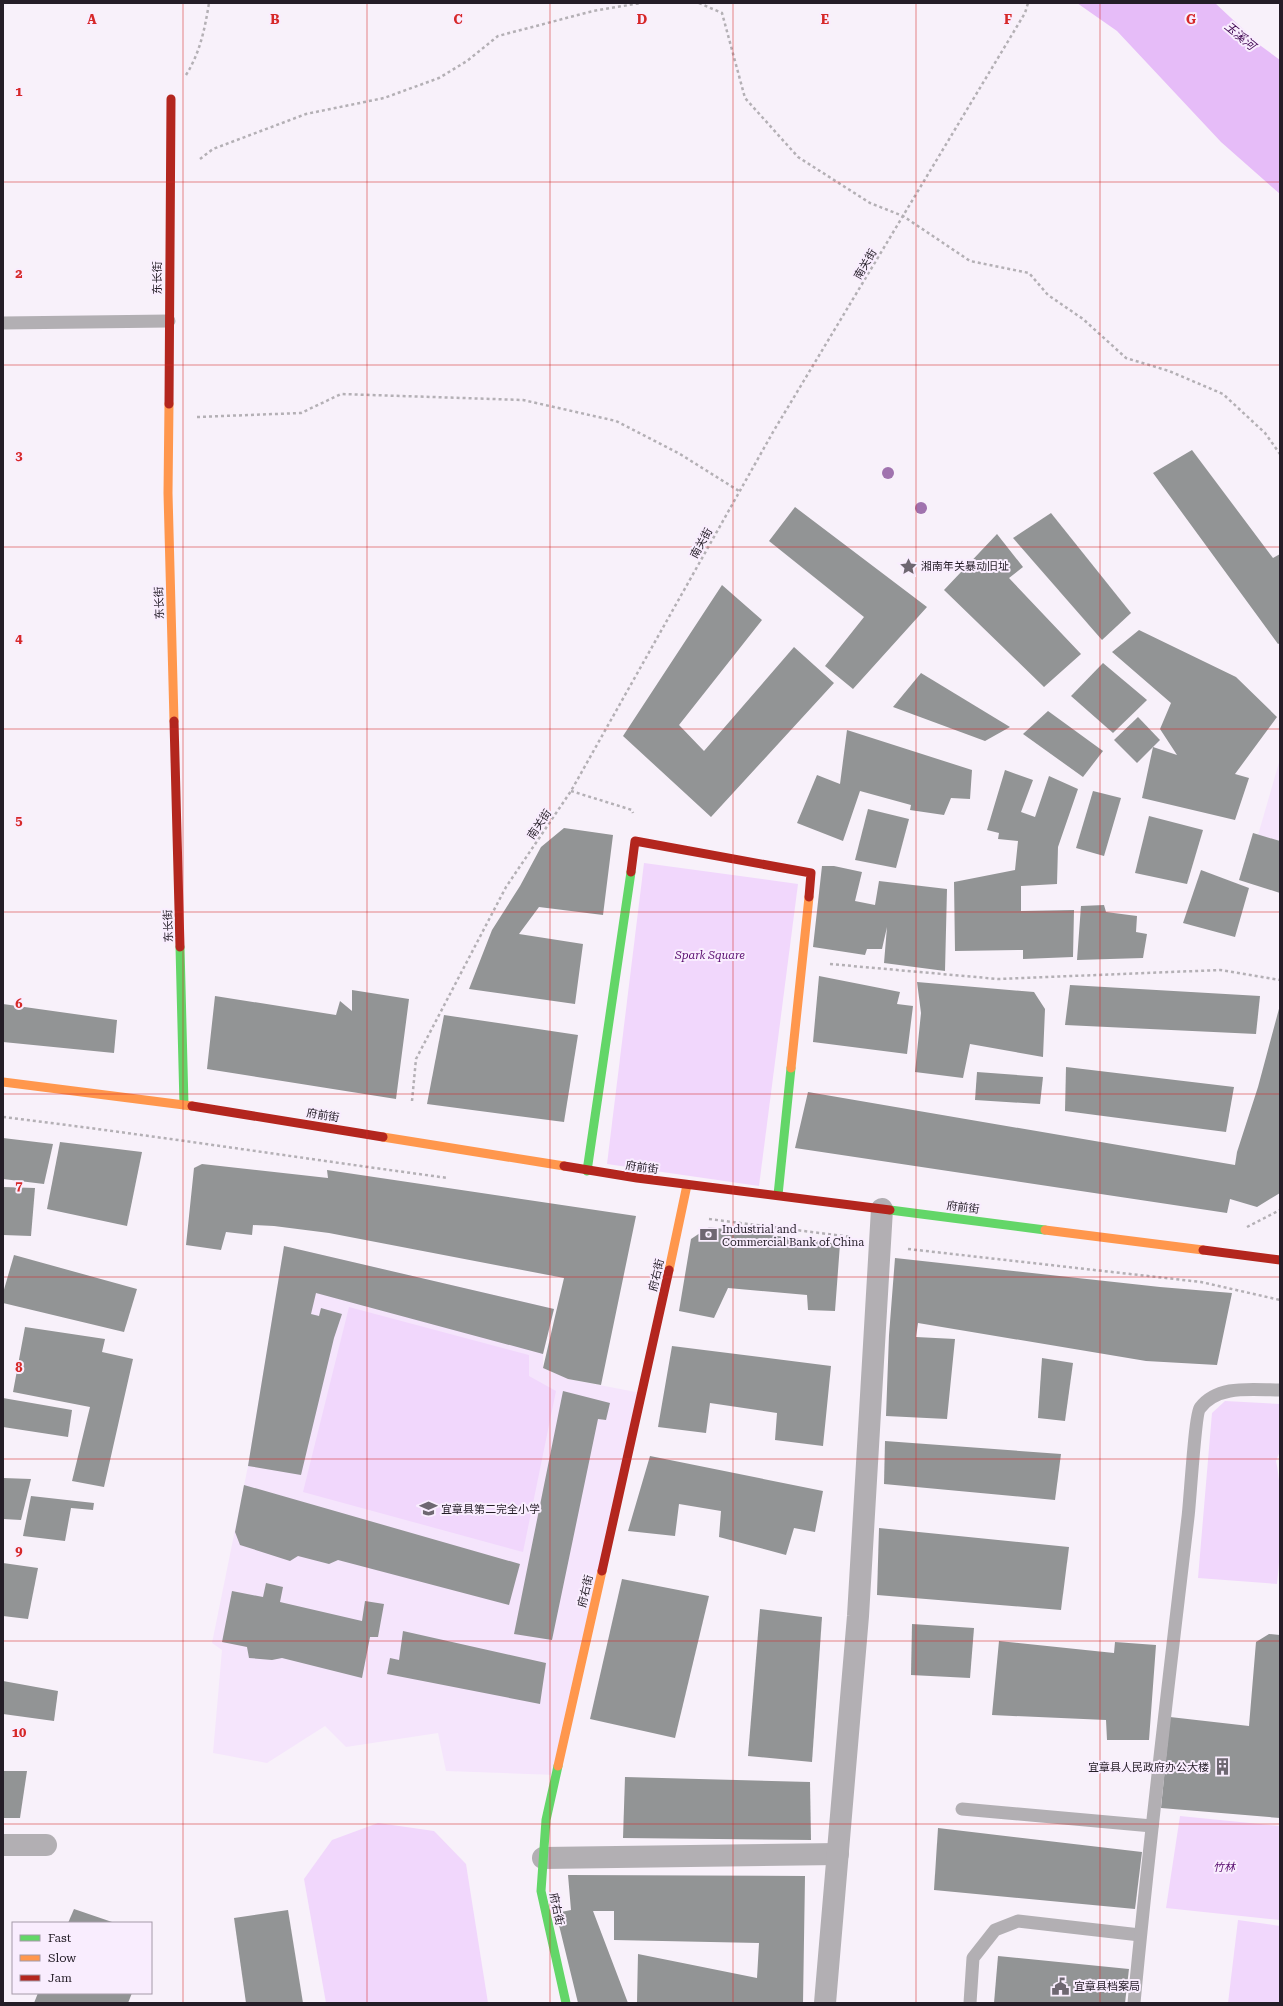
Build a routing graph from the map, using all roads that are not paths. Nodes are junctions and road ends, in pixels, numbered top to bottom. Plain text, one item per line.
1 (171, 99) road end
2 (169, 321) junction
3 (3, 323) edge
4 (3, 1082) edge
5 (184, 1105) junction
6 (587, 1171) junction
7 (687, 1185) junction
8 (778, 1195) junction
9 (882, 1209) junction
10 (1280, 1260) edge
11 (1280, 1390) edge
12 (962, 1809) dead end
13 (1152, 1826) junction
14 (3, 1845) edge
15 (46, 1845) dead end
16 (838, 1854) junction
17 (543, 1858) junction
18 (1140, 1935) junction
19 (566, 2003) edge
20 (825, 2003) edge
21 (970, 2003) edge
22 (1134, 2003) edge

1 - 2 street, 东长街
2 - 3 lane
2 - 5 street, 东长街
4 - 5 street, 府前街
5 - 6 street, 府前街
6 - 7 street, 府前街
6 - 8 street
7 - 8 street, 府前街
7 - 17 street, 府右街
8 - 9 street, 府前街
9 - 10 street, 府前街
9 - 16 street
11 - 13 lane
12 - 13 lane
13 - 18 lane
14 - 15 street
16 - 17 street
16 - 20 street
17 - 19 street, 府右街
18 - 21 lane
18 - 22 lane

